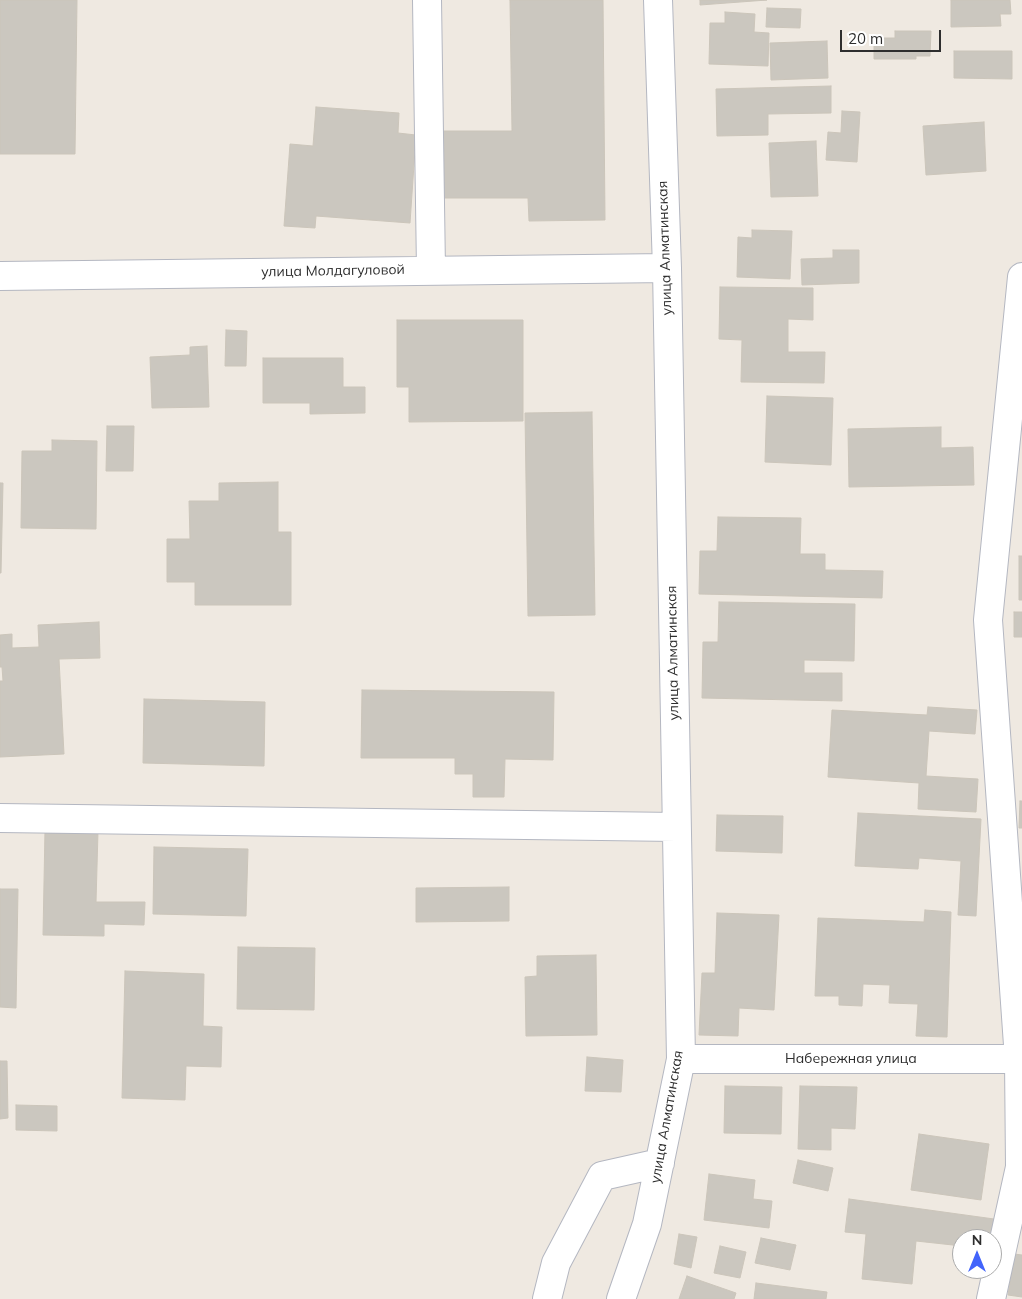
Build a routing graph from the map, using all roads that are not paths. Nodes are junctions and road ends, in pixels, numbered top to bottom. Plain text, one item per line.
1 (427, 0) edge
2 (658, 0) edge
3 (666, 268) junction
4 (431, 270) junction
5 (0, 276) edge
6 (1022, 277) edge
7 (0, 818) edge
8 (676, 827) junction
9 (680, 1058) junction
10 (1021, 1058) edge
11 (660, 1163) junction
12 (547, 1299) edge
13 (621, 1299) edge
14 (991, 1299) edge

1 - 4 street
2 - 3 street, улица Алматинская
3 - 4 street, улица Молдагуловой
3 - 8 street, улица Алматинская
4 - 5 street, улица Молдагуловой
6 - 10 street
7 - 8 street
8 - 9 street, улица Алматинская
9 - 10 street, Набережная улица
9 - 11 street, улица Алматинская
10 - 14 street
11 - 12 street
11 - 13 street, улица Алматинская

